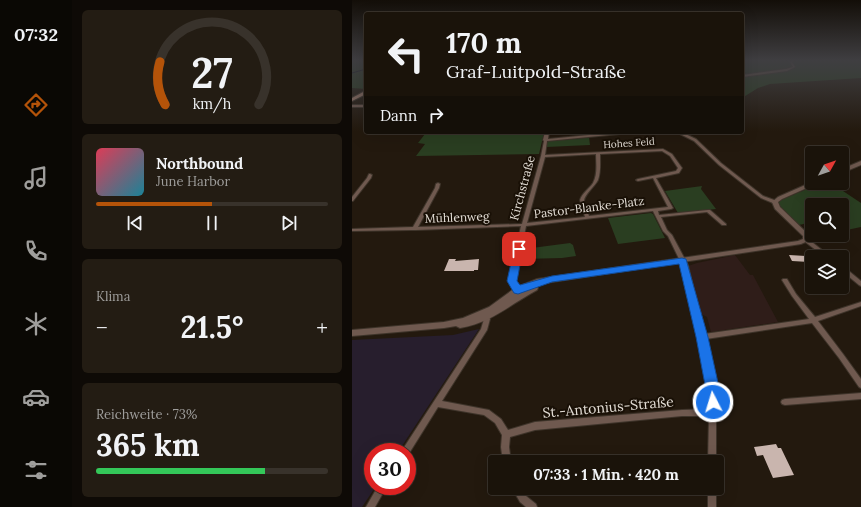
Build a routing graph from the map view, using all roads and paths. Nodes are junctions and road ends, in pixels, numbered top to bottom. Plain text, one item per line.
1 (364, 93) edge
2 (352, 100) edge
3 (352, 106) edge
4 (364, 106) edge
5 (546, 134) edge
6 (609, 134) edge
7 (682, 134) edge
8 (545, 140) junction
9 (598, 154) junction
10 (543, 156) junction
11 (861, 163) edge
12 (849, 168) edge
13 (370, 175) dead end
14 (654, 177) junction
15 (638, 180) dead end
16 (438, 184) dead end
17 (805, 187) edge
18 (352, 200) edge
19 (774, 202) junction
20 (655, 210) junction
21 (658, 216) junction
22 (588, 218) junction
23 (724, 224) dead end
24 (524, 225) junction
25 (414, 229) junction
26 (352, 230) edge
27 (805, 234) edge
28 (805, 240) edge
29 (809, 242) edge
30 (819, 250) edge
31 (682, 261) junction
32 (849, 274) edge
33 (785, 280) dead end
34 (861, 284) edge
35 (519, 292) junction
36 (861, 304) edge
37 (485, 316) junction
38 (814, 320) junction
39 (352, 333) edge
40 (702, 337) junction
41 (861, 385) edge
42 (861, 396) edge
43 (785, 402) dead end
44 (437, 404) junction
45 (713, 412) junction
46 (506, 434) junction
47 (411, 443) edge
48 (506, 455) edge
49 (712, 455) edge
50 (377, 495) edge
51 (520, 495) edge
52 (712, 495) edge
53 (370, 507) edge
54 (533, 507) edge
55 (712, 507) edge

1 - 2 main road
3 - 4 street
5 - 8 street, Kirchstraße
6 - 8 street
7 - 19 street
8 - 10 street, Kirchstraße
9 - 10 street, Hohes Feld
9 - 14 street, Hohes Feld
9 - 22 street
10 - 24 street, Kirchstraße
11 - 12 street
13 - 18 street
14 - 15 street, Hohes Feld
14 - 20 street, Pastor-Blanke-Platz
16 - 25 street, Mühlenweg
17 - 19 street
19 - 27 street
20 - 21 street, Pastor-Blanke-Platz
20 - 22 street, Pastor-Blanke-Platz
21 - 23 street, Pastor-Blanke-Platz
21 - 31 street, Pastor-Blanke-Platz
22 - 24 street, Pastor-Blanke-Platz
24 - 25 street, Mühlenweg
24 - 35 street, Kirchstraße
25 - 26 street, Mühlenweg
28 - 31 street
29 - 30 street
31 - 35 street
31 - 40 street, Pastor-Blanke-Platz
32 - 34 street
33 - 38 street
35 - 37 street
36 - 38 street
37 - 39 street
37 - 44 street
38 - 40 street
38 - 41 street
40 - 45 street, Pastor-Blanke-Platz
42 - 43 street
44 - 46 street
44 - 47 street
45 - 46 street, St.-Antonius-Straße
45 - 49 street, Pastor-Blanke-Platz
46 - 48 street
50 - 53 street
51 - 54 street
52 - 55 street

